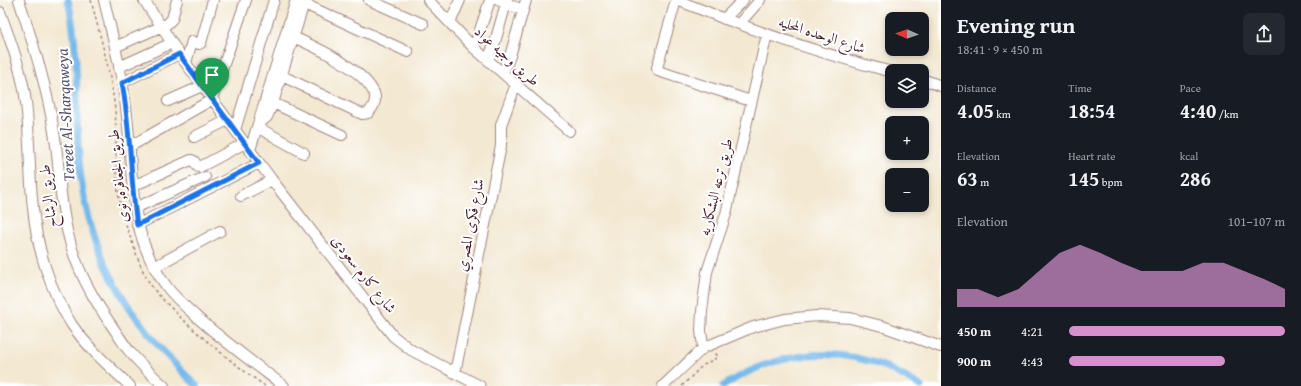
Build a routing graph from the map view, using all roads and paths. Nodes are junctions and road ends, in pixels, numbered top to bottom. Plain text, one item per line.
1 (19, 0) edge
2 (104, 0) edge
3 (144, 0) edge
4 (177, 0) edge
5 (213, 0) edge
6 (246, 0) edge
7 (274, 0) edge
8 (369, 0) edge
9 (428, 0) edge
10 (460, 0) edge
11 (490, 0) edge
12 (677, 0) edge
13 (743, 0) edge
14 (760, 0) edge
15 (300, 1) edge
16 (504, 1) edge
17 (525, 5) edge
18 (0, 16) edge
19 (724, 19) junction
20 (450, 23) junction
21 (423, 24) dead end
22 (739, 24) junction
23 (161, 27) junction
24 (767, 34) junction
25 (290, 35) junction
26 (172, 43) junction
27 (115, 47) junction
28 (474, 48) junction
29 (408, 52) dead end
30 (179, 54) junction
31 (488, 60) junction
32 (186, 62) junction
33 (119, 67) junction
34 (885, 70) edge
35 (503, 73) junction
36 (278, 74) junction
37 (929, 82) edge
38 (122, 83) junction
39 (516, 84) junction
40 (202, 86) junction
41 (941, 86) edge
42 (212, 99) junction
43 (168, 101) dead end
44 (751, 101) junction
45 (273, 103) junction
46 (228, 120) junction
47 (258, 126) junction
48 (236, 130) junction
49 (569, 131) dead end
50 (342, 135) dead end
51 (194, 137) dead end
52 (248, 146) junction
53 (129, 147) junction
54 (304, 153) dead end
55 (259, 163) junction
56 (206, 177) dead end
57 (272, 180) junction
58 (133, 186) junction
59 (241, 196) dead end
60 (135, 208) junction
61 (137, 225) junction
62 (220, 232) dead end
63 (154, 267) junction
64 (941, 347) edge
65 (703, 348) junction
66 (718, 357) dead end
67 (455, 373) junction
68 (130, 386) edge
69 (164, 386) edge
70 (284, 386) edge
71 (480, 386) edge
72 (663, 386) edge
73 (682, 386) edge

1 - 69 street, طريق الرشاح
2 - 27 street, طريق الجعافره, نوى
3 - 23 street, شارع كارم سعودى
4 - 23 street
5 - 32 street
6 - 42 street
7 - 48 street
8 - 21 street
9 - 20 street, طريق وجيه عواد
10 - 20 street
11 - 28 street
12 - 19 street, شارع الوحده المحليه
12 - 44 street
13 - 19 street
14 - 22 street
15 - 25 street
15 - 29 street
16 - 17 street
16 - 31 street
17 - 35 street
18 - 68 street
19 - 22 street, شارع الوحده المحليه
20 - 28 street, طريق وجيه عواد
22 - 24 street, شارع الوحده المحليه
23 - 26 street, شارع كارم سعودى
23 - 27 street
24 - 34 street, شارع الوحده المحليه
24 - 44 street, طريق ترعه البشكاريه
25 - 36 street
25 - 36 street
26 - 30 street, شارع كارم سعودى
26 - 33 street
27 - 33 street, طريق الجعافره, نوى
28 - 31 street, طريق وجيه عواد
30 - 32 street, شارع كارم سعودى
30 - 38 street
31 - 35 street, طريق وجيه عواد
32 - 40 street, شارع كارم سعودى
33 - 38 street, طريق الجعافره, نوى
35 - 39 street, طريق وجيه عواد
36 - 45 street
36 - 47 street
37 - 41 street
38 - 53 street, طريق الجعافره, نوى
39 - 49 street, طريق وجيه عواد
39 - 67 street, شارع فكرى المصري
40 - 42 street, شارع كارم سعودى
40 - 43 street
42 - 46 street, شارع كارم سعودى
42 - 53 street
44 - 65 street, طريق ترعه البشكاريه
45 - 47 street
45 - 50 street
46 - 48 street, شارع كارم سعودى
46 - 51 street
47 - 52 street
47 - 54 street
48 - 52 street, شارع كارم سعودى
52 - 55 street, شارع كارم سعودى
52 - 58 street
53 - 58 street, طريق الجعافره, نوى
55 - 57 street, شارع كارم سعودى
55 - 61 street
56 - 60 street
57 - 59 street
57 - 67 street, شارع كارم سعودى
58 - 60 street, طريق الجعافره, نوى
60 - 61 street, طريق الجعافره, نوى
61 - 63 street, طريق الجعافره, نوى
62 - 63 street
63 - 70 street, طريق الجعافره, نوى
64 - 65 street
65 - 72 street
66 - 73 path
67 - 71 street, شارع كارم سعودى

